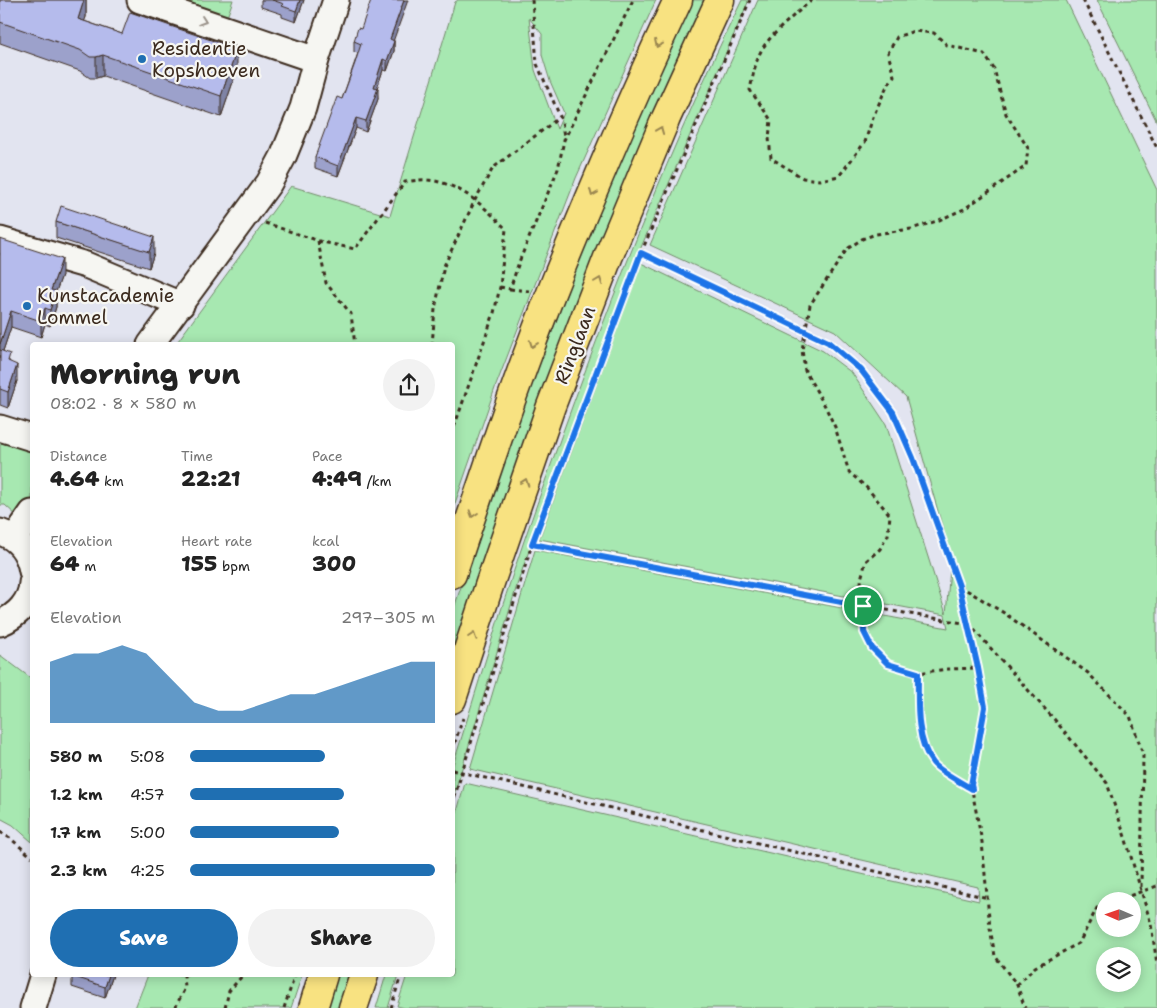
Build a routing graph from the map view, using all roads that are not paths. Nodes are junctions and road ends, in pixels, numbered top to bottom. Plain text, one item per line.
1 (140, 0) edge
2 (336, 0) edge
3 (678, 0) edge
4 (720, 0) edge
5 (316, 60) junction
6 (0, 240) edge
7 (181, 305) junction
8 (152, 342) edge
9 (0, 428) edge
10 (30, 437) edge
11 (30, 515) edge
12 (7, 536) edge
13 (30, 561) edge
14 (455, 565) edge
15 (30, 590) edge
16 (18, 618) edge
17 (455, 690) edge
18 (42, 977) edge
19 (322, 977) edge
20 (363, 977) edge
21 (33, 1008) edge
22 (312, 1008) edge
23 (353, 1008) edge

1 -> 5 street
2 - 5 street
3 -> 14 main road, Ringlaan
17 -> 4 main road, Ringlaan
5 - 7 street
6 - 7 street
7 - 8 street
9 - 10 street
11 - 12 street
12 - 13 street
15 - 16 street
18 - 21 street
19 - 22 main road
20 - 23 main road

